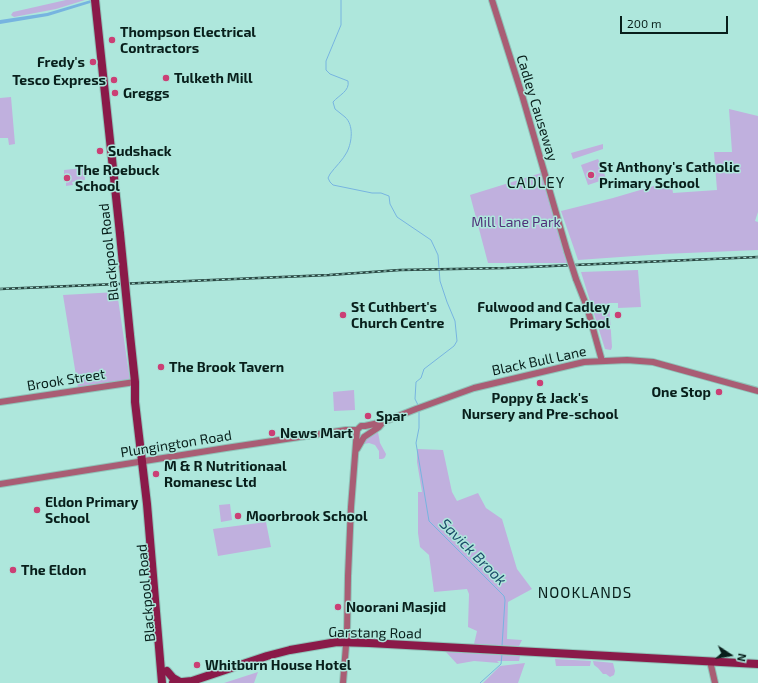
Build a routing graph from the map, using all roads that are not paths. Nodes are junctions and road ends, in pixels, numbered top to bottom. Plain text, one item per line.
1 (492, 0) edge
2 (96, 4) edge
3 (602, 361) junction
4 (135, 382) junction
5 (758, 391) edge
6 (0, 402) edge
7 (383, 422) junction
8 (365, 426) junction
9 (357, 432) junction
10 (366, 435) junction
11 (356, 451) junction
12 (145, 461) junction
13 (0, 484) edge
14 (347, 642) junction
15 (710, 661) junction
16 (758, 664) edge
17 (167, 671) junction
18 (162, 683) edge
19 (168, 683) edge
20 (181, 683) edge
21 (343, 683) edge
22 (715, 683) edge

1 - 3 street, Cadley Causeway, bridge
2 - 4 highway, Blackpool Road, bridge
3 - 5 street, Black Bull Lane
3 - 7 street, Black Bull Lane
4 - 6 street, Brook Street
4 - 12 highway, Blackpool Road
7 - 8 street, Black Bull Lane
7 - 10 street, Black Bull Lane
8 - 9 street
8 - 10 street
9 - 10 street
9 - 11 street
9 - 12 street, Plungington Road
10 - 11 street
11 - 14 street
12 - 13 street, Plungington Road
12 - 17 highway, Blackpool Road
12 - 18 highway, Blackpool Road
14 - 15 highway, Garstang Road
14 - 20 highway, Garstang Road
14 - 21 street
15 - 16 highway, Garstang Road
15 - 22 street
17 - 19 highway, Blackpool Road
17 - 20 highway

